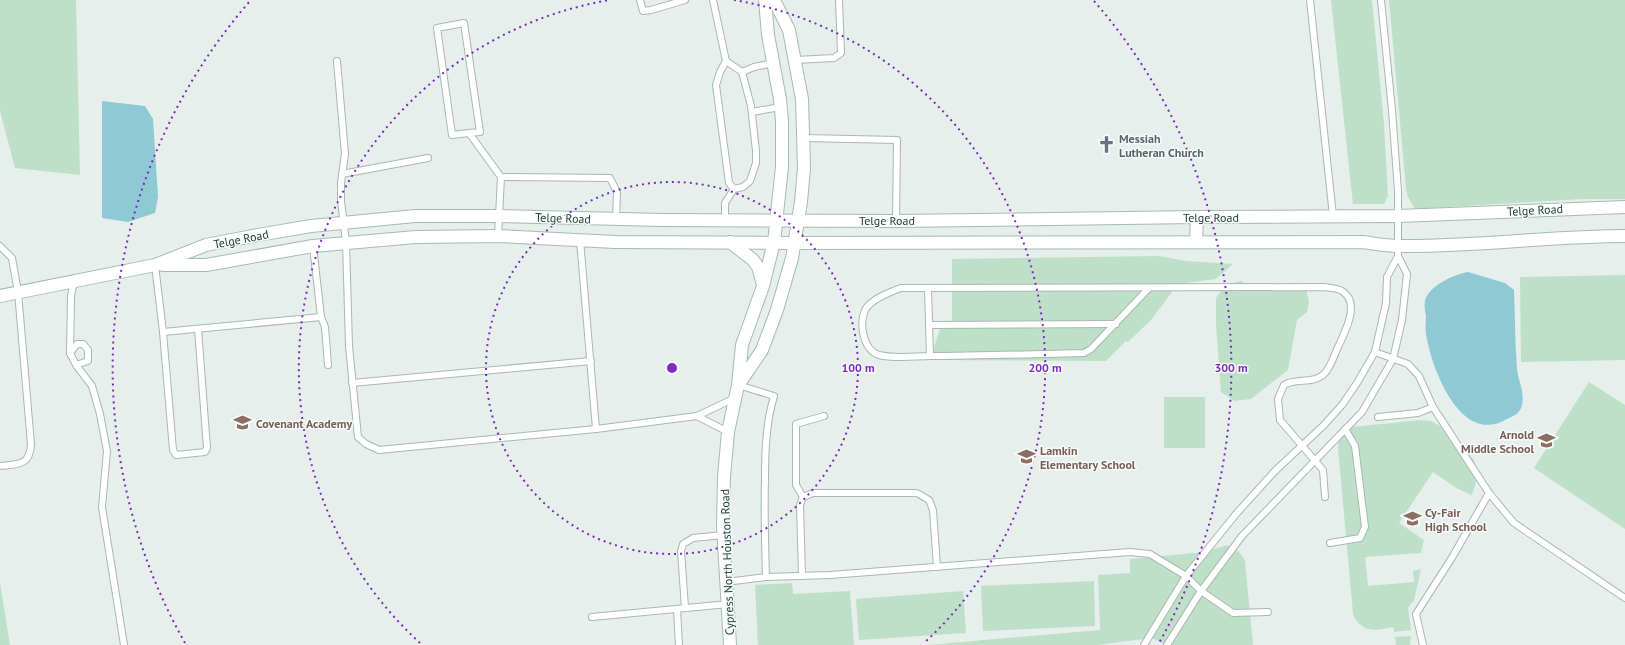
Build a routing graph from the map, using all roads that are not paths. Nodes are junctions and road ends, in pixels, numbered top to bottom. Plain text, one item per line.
1 (640, 0) edge
2 (685, 0) edge
3 (713, 0) edge
4 (765, 0) edge
5 (774, 0) edge
6 (839, 0) edge
7 (1310, 0) edge
8 (1381, 0) edge
9 (796, 60) junction
10 (337, 61) dead end
11 (726, 61) junction
12 (774, 63) junction
13 (742, 72) junction
14 (780, 108) junction
15 (752, 112) junction
16 (469, 133) junction
17 (804, 138) junction
18 (428, 158) dead end
19 (342, 174) junction
20 (501, 176) junction
21 (734, 189) junction
22 (1625, 207) edge
23 (499, 216) junction
24 (1332, 216) junction
25 (1398, 216) junction
26 (1197, 217) junction
27 (616, 219) junction
28 (725, 220) junction
29 (777, 220) junction
30 (799, 220) junction
31 (896, 221) junction
32 (343, 222) junction
33 (498, 236) junction
34 (1625, 236) edge
35 (580, 240) junction
36 (346, 242) junction
37 (730, 242) junction
38 (774, 242) junction
39 (1196, 242) junction
40 (795, 243) junction
41 (0, 246) edge
42 (313, 246) junction
43 (1398, 251) junction
44 (155, 265) junction
45 (74, 281) junction
46 (763, 286) junction
47 (928, 288) junction
48 (1149, 288) junction
49 (18, 292) junction
50 (0, 296) edge
51 (321, 317) junction
52 (1116, 324) junction
53 (929, 325) junction
54 (198, 329) junction
55 (163, 332) junction
56 (1376, 352) junction
57 (70, 353) junction
58 (930, 356) junction
59 (1393, 359) junction
60 (591, 361) junction
61 (328, 364) dead end
62 (76, 365) junction
63 (352, 383) junction
64 (738, 385) junction
65 (736, 397) junction
66 (1433, 407) junction
67 (696, 416) junction
68 (824, 416) dead end
69 (1378, 417) dead end
70 (596, 429) junction
71 (1345, 429) junction
72 (728, 432) junction
73 (1302, 446) junction
74 (1315, 461) junction
75 (0, 466) edge
76 (1489, 493) junction
77 (803, 497) junction
78 (1325, 497) dead end
79 (724, 535) junction
80 (1330, 543) dead end
81 (937, 566) junction
82 (802, 576) junction
83 (1186, 576) junction
84 (766, 578) junction
85 (726, 582) junction
86 (1201, 590) junction
87 (1625, 598) edge
88 (728, 604) junction
89 (677, 608) junction
90 (685, 608) junction
91 (1268, 612) dead end
92 (592, 617) dead end
93 (124, 645) edge
94 (679, 645) edge
95 (730, 645) edge
96 (1144, 645) edge
97 (1167, 645) edge
98 (1423, 645) edge

1 - 2 lane
3 - 11 lane
4 - 12 main road, Cypress North Houston Road
5 - 9 main road, Cypress North Houston Road
6 - 9 lane
7 - 24 lane
8 - 25 lane
9 - 17 main road, Cypress North Houston Road
10 - 19 lane
11 - 13 lane
11 - 21 lane
12 - 13 lane
12 - 14 main road, Cypress North Houston Road
13 - 15 lane
14 - 15 lane
14 - 29 main road, Cypress North Houston Road
15 - 21 lane
16 - 16 lane
16 - 20 lane
17 - 30 main road, Cypress North Houston Road
17 - 31 lane
18 - 19 lane
19 - 32 lane
20 - 23 lane
20 - 27 lane
21 - 28 lane
22 - 25 main road, Telge Road
23 - 27 main road, Telge Road
23 - 32 main road, Telge Road
23 - 33 lane
24 - 25 main road, Telge Road
24 - 26 main road, Telge Road
25 - 43 lane
26 - 31 main road, Telge Road
26 - 39 main road
27 - 28 main road, Telge Road
28 - 29 main road, Telge Road
29 - 30 main road, Telge Road
29 - 38 main road, Cypress North Houston Road
30 - 31 main road, Telge Road
30 - 40 main road, Cypress North Houston Road
32 - 36 lane
32 - 44 main road, Telge Road
33 - 35 main road, Telge Road
33 - 36 main road, Telge Road
34 - 43 main road, Telge Road
35 - 37 main road, Telge Road
35 - 60 lane
36 - 42 main road, Telge Road
36 - 63 lane
37 - 38 main road, Telge Road
37 - 46 main road
38 - 40 main road, Telge Road
38 - 46 main road, Cypress North Houston Road
39 - 40 main road, Telge Road
39 - 43 main road, Telge Road
40 - 64 main road, Cypress North Houston Road
41 - 49 lane
42 - 44 main road, Telge Road
42 - 51 lane
43 - 56 lane
43 - 59 lane
44 - 45 main road, Telge Road
44 - 55 lane
45 - 49 main road, Telge Road
45 - 57 lane
46 - 64 main road, Cypress North Houston Road
47 - 48 lane
47 - 53 lane
47 - 58 lane
48 - 52 lane
48 - 73 lane
49 - 50 main road, Telge Road
49 - 75 lane
51 - 54 lane
51 - 61 lane
52 - 53 lane
52 - 58 lane
53 - 58 lane
54 - 55 lane
54 - 55 lane
56 - 59 lane
56 - 73 lane
57 - 62 lane
57 - 62 lane
59 - 66 lane
59 - 71 lane
60 - 63 lane
60 - 70 lane
62 - 93 lane
63 - 70 lane
64 - 65 main road, Cypress North Houston Road
64 - 84 lane
65 - 67 lane
65 - 72 main road, Cypress North Houston Road
66 - 69 lane
66 - 76 lane
67 - 70 lane
67 - 72 lane
68 - 77 lane
71 - 74 lane
71 - 80 lane
72 - 79 main road, Cypress North Houston Road
73 - 74 lane
73 - 83 lane
74 - 78 lane
74 - 86 lane
76 - 87 lane
76 - 98 lane
77 - 81 lane
77 - 82 lane
79 - 85 main road, Cypress North Houston Road
79 - 90 lane
81 - 82 lane
81 - 83 lane
82 - 84 lane
83 - 86 lane
83 - 96 lane
84 - 85 lane
85 - 88 main road, Cypress North Houston Road
86 - 91 lane
86 - 97 lane
88 - 90 lane
88 - 95 main road, Cypress North Houston Road
89 - 90 lane
89 - 92 lane
89 - 94 lane

